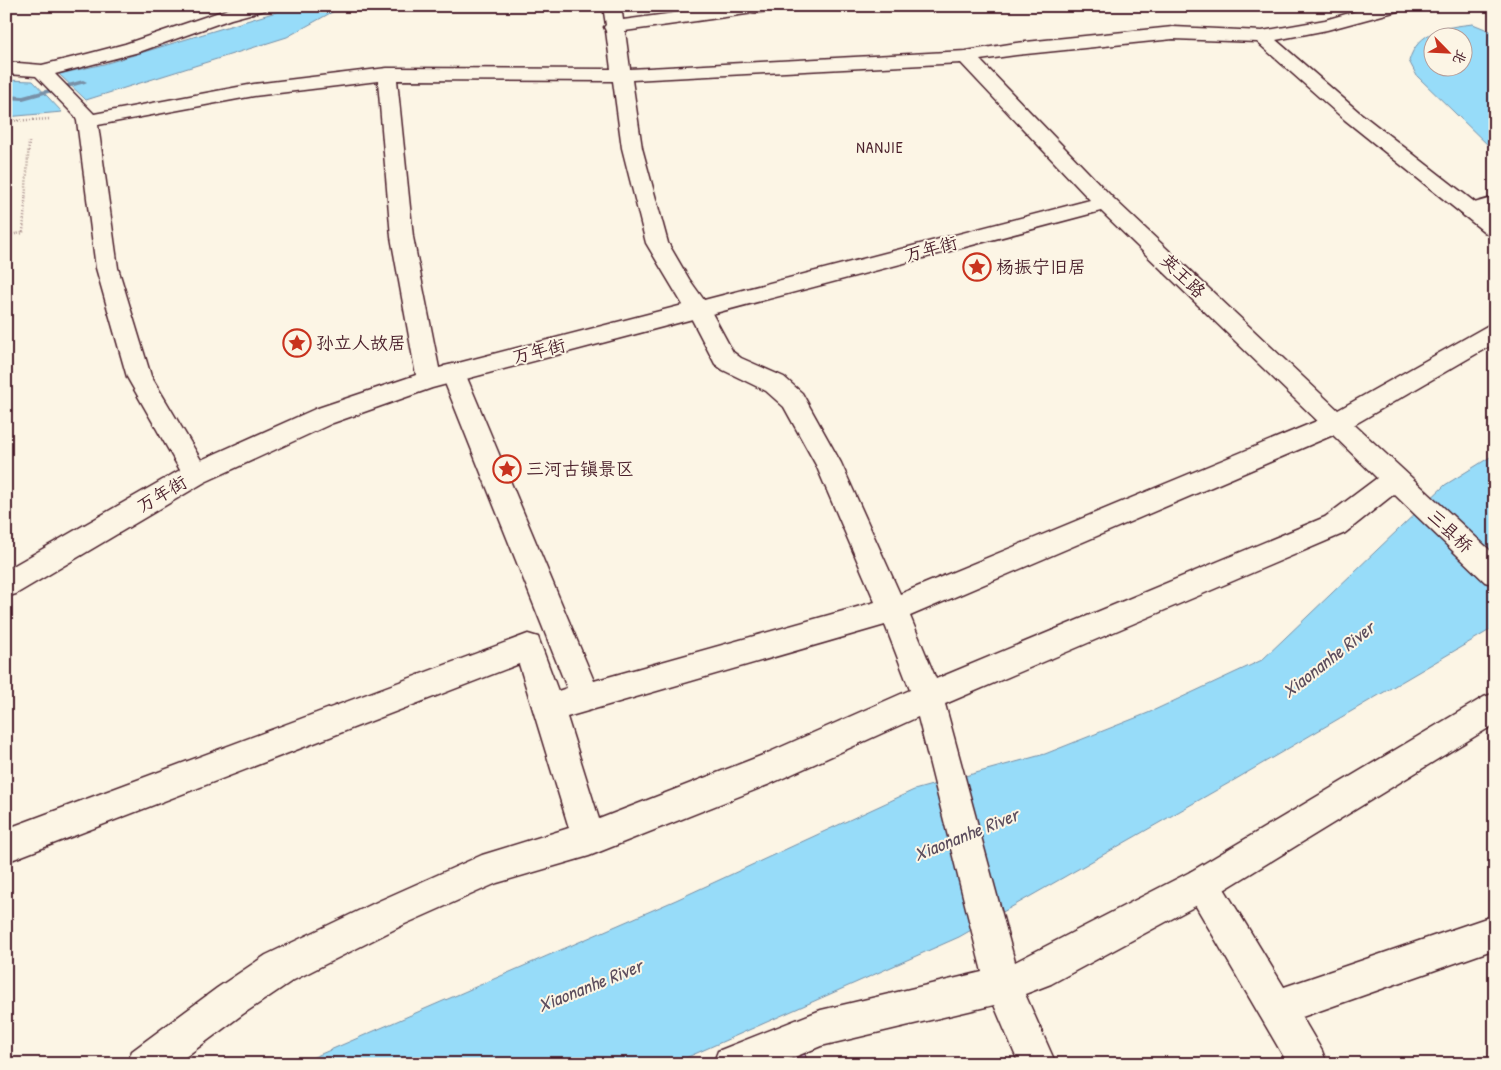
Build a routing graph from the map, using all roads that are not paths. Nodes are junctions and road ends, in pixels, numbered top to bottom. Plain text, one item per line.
1 (259, 6) edge
2 (768, 6) edge
3 (1395, 6) edge
4 (612, 16) edge
5 (1262, 37) junction
6 (966, 57) junction
7 (6, 68) edge
8 (42, 71) junction
9 (387, 74) junction
10 (623, 75) junction
11 (86, 118) junction
12 (1105, 203) junction
13 (1495, 204) edge
14 (1472, 210) junction
15 (1495, 229) edge
16 (698, 310) junction
17 (1495, 332) edge
18 (441, 376) junction
19 (1336, 423) junction
20 (196, 474) junction
21 (1400, 484) junction
22 (1495, 573) edge
23 (6, 585) edge
24 (893, 610) junction
25 (928, 697) junction
26 (586, 698) junction
27 (1495, 707) edge
28 (549, 708) junction
29 (588, 839) junction
30 (6, 846) edge
31 (1202, 884) junction
32 (1495, 932) edge
33 (1003, 985) junction
34 (1276, 1008) junction
35 (145, 1064) edge
36 (730, 1064) edge
37 (1038, 1064) edge
38 (1309, 1064) edge

1 - 8 street
2 - 4 street
3 - 5 street
4 - 10 street
5 - 6 street
5 - 14 street
6 - 10 street
6 - 12 street, 英王路
7 - 8 street
8 - 11 street
9 - 10 street
9 - 11 street
9 - 18 street
10 - 16 street
11 - 20 street
12 - 16 street, 万年街
12 - 19 street, 英王路
13 - 14 street
14 - 15 street
16 - 18 street, 万年街
16 - 24 street
17 - 19 street
18 - 20 street, 万年街
18 - 26 street
19 - 21 street, 英王路
19 - 24 street
20 - 23 street, 万年街
21 - 22 street, 三县桥
21 - 25 street
24 - 25 street
24 - 26 street
25 - 29 street
25 - 33 street
26 - 28 street
27 - 31 street
28 - 29 street
28 - 30 street
29 - 35 street
31 - 33 street
31 - 34 street
32 - 34 street
33 - 36 street
33 - 37 street
34 - 38 street

